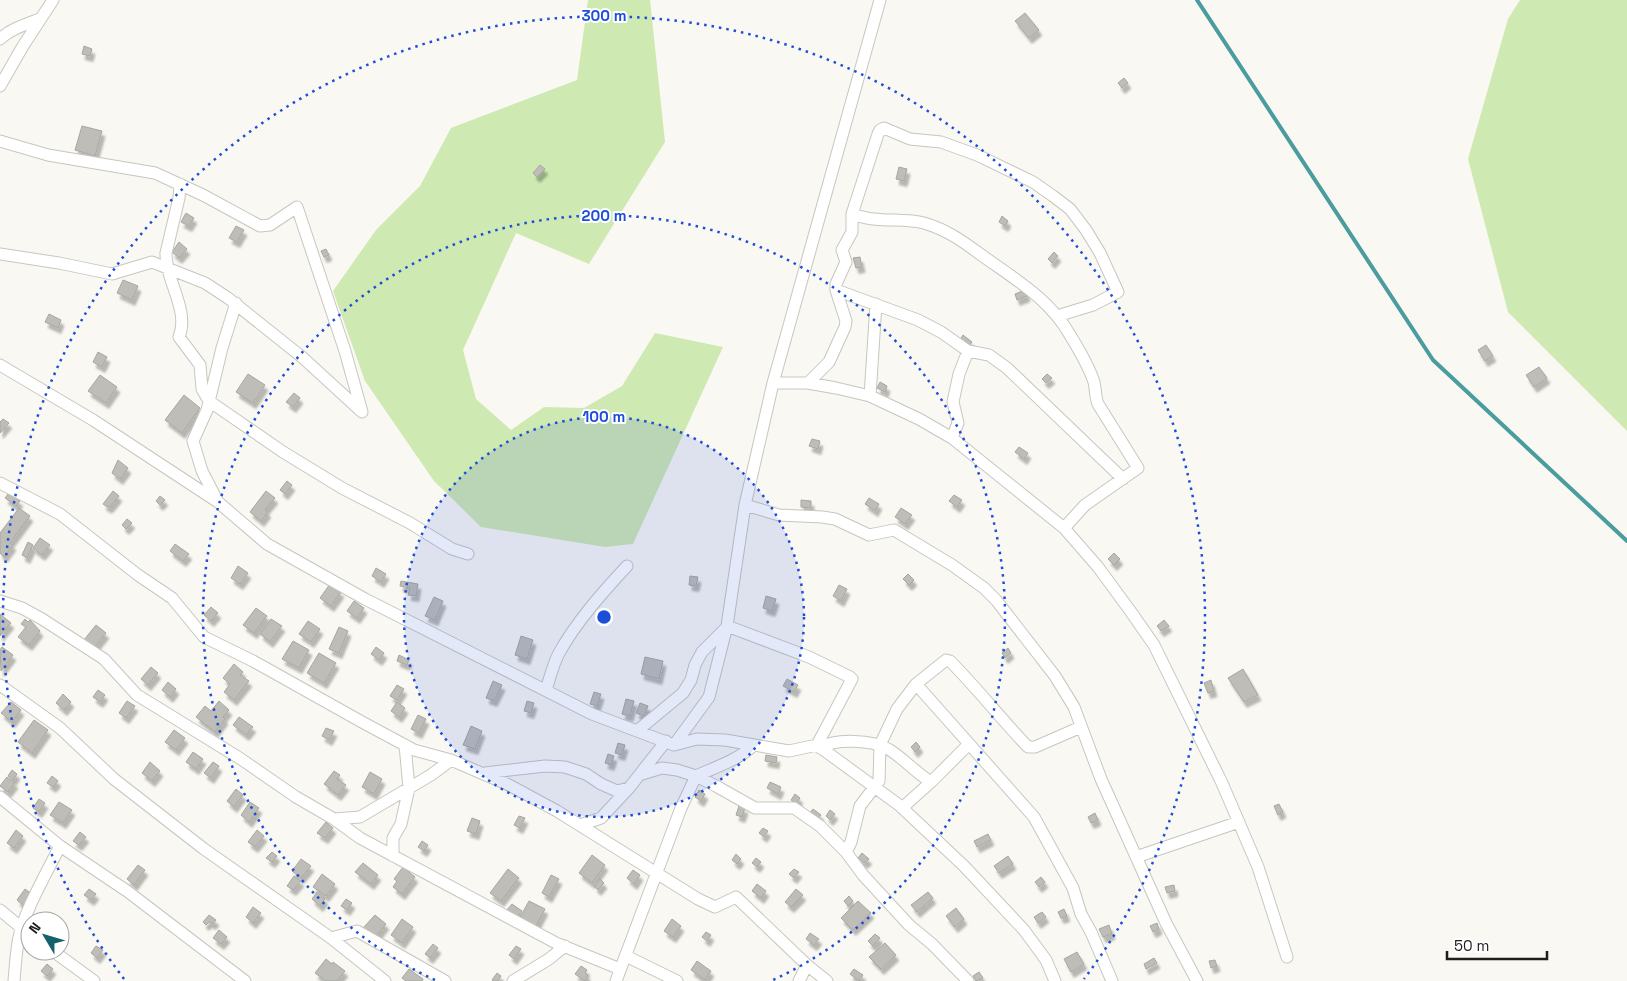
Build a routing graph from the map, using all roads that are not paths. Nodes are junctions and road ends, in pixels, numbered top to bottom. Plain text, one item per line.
1 (53, 0) edge
2 (880, 0) edge
3 (40, 19) junction
4 (1, 35) edge
5 (0, 86) edge
6 (0, 141) edge
7 (180, 184) junction
8 (852, 214) junction
9 (0, 254) edge
10 (169, 270) junction
11 (836, 290) junction
12 (236, 304) junction
13 (876, 304) junction
14 (1057, 316) junction
15 (968, 351) junction
16 (0, 365) edge
17 (773, 383) junction
18 (808, 384) junction
19 (870, 396) junction
20 (209, 401) junction
21 (952, 438) junction
22 (1123, 479) junction
23 (0, 483) edge
24 (218, 502) junction
25 (745, 505) junction
26 (1064, 528) junction
27 (468, 554) dead end
28 (626, 566) dead end
29 (0, 601) edge
30 (726, 627) junction
31 (0, 684) edge
32 (916, 684) junction
33 (546, 690) junction
34 (1081, 727) junction
35 (637, 732) junction
36 (670, 743) junction
37 (969, 744) junction
38 (405, 745) junction
39 (754, 745) junction
40 (880, 745) junction
41 (819, 746) junction
42 (451, 760) junction
43 (484, 773) junction
44 (642, 774) junction
45 (696, 776) junction
46 (931, 782) junction
47 (409, 788) junction
48 (629, 788) junction
49 (875, 788) junction
50 (0, 797) edge
51 (902, 808) junction
52 (334, 820) junction
53 (1239, 822) junction
54 (580, 825) junction
55 (60, 846) junction
56 (846, 852) junction
57 (393, 856) junction
58 (1136, 857) junction
59 (656, 874) junction
60 (0, 910) edge
61 (29, 911) edge
62 (20, 927) edge
63 (331, 938) junction
64 (20, 940) edge
65 (565, 946) junction
66 (626, 956) junction
67 (1287, 957) dead end
68 (66, 961) edge
69 (807, 965) junction
70 (620, 969) junction
71 (241, 979) edge
72 (14, 981) edge
73 (94, 981) edge
74 (385, 981) edge
75 (444, 981) edge
76 (513, 981) edge
77 (616, 981) edge
78 (677, 981) edge
79 (799, 981) edge
80 (827, 981) edge
81 (968, 981) edge
82 (1055, 981) edge
83 (1112, 981) edge
84 (1197, 981) edge

1 - 3 street
2 - 17 street
3 - 4 street
3 - 5 street
6 - 7 street
7 - 10 street
7 - 12 street
8 - 11 street
8 - 14 street
8 - 14 street
9 - 10 street
10 - 12 street
10 - 20 street
11 - 13 street
11 - 18 street
12 - 20 street
13 - 15 street
13 - 19 street
14 - 22 street
15 - 21 street
15 - 22 street
16 - 24 street
17 - 18 street
17 - 25 street
18 - 19 street
19 - 21 street
20 - 24 street
20 - 27 street
21 - 26 street
22 - 26 street
23 - 38 street
24 - 33 street
25 - 30 street
25 - 34 street
26 - 53 street
28 - 33 street
29 - 52 street
30 - 35 street
30 - 36 street
30 - 41 street
31 - 63 street
32 - 34 street
32 - 37 street
32 - 40 street
33 - 35 street
34 - 58 street
35 - 36 street
36 - 39 street
36 - 44 street
37 - 46 street
37 - 83 street
38 - 42 street
38 - 47 street
39 - 41 street
39 - 45 street
40 - 41 street
40 - 46 street
40 - 49 street
41 - 49 street
42 - 43 street
42 - 47 street
43 - 48 street
43 - 54 street
44 - 45 street
44 - 48 street
45 - 56 street
45 - 59 street
46 - 51 street
47 - 52 street
47 - 57 street
48 - 54 street
49 - 51 street
49 - 56 street
50 - 55 street
51 - 82 street
52 - 57 street
53 - 58 street
53 - 67 street
54 - 59 street
55 - 61 street
55 - 71 street
56 - 81 street
57 - 65 street
58 - 84 street
59 - 66 street
59 - 69 street
60 - 62 street
63 - 74 street
63 - 75 street
64 - 72 street
65 - 70 street
65 - 76 street
66 - 70 street
66 - 78 street
68 - 73 street
69 - 79 street
69 - 80 street
70 - 77 street

